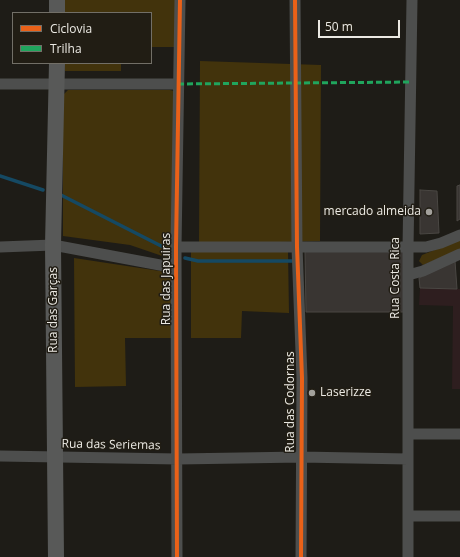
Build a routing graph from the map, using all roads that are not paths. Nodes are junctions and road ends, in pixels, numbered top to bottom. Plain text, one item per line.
1 (57, 0) edge
2 (180, 0) edge
3 (295, 0) edge
4 (412, 0) edge
5 (57, 12) edge
6 (57, 64) edge
7 (57, 83) junction
8 (0, 84) edge
9 (178, 84) junction
10 (460, 235) edge
11 (53, 245) junction
12 (0, 247) edge
13 (297, 247) junction
14 (176, 248) junction
15 (408, 248) junction
16 (460, 254) edge
17 (176, 268) junction
18 (408, 275) junction
19 (408, 434) junction
20 (460, 434) edge
21 (0, 456) edge
22 (55, 457) junction
23 (301, 457) junction
24 (178, 459) junction
25 (408, 459) junction
26 (408, 516) junction
27 (460, 516) edge
28 (56, 557) edge
29 (177, 557) edge
30 (301, 557) edge
31 (408, 557) edge

1 - 5 street
2 - 9 street, Rua das Japuiras
3 - 13 street, Rua das Codornas
4 - 15 street, Rua Costa Rica
6 - 7 street, Rua das Garças
7 - 8 street
7 - 9 street
7 - 11 street, Rua das Garças
9 - 14 street, Rua das Japuiras
10 - 15 street
11 - 12 street
11 - 17 street
11 - 22 street, Rua das Garças
13 - 14 street
13 - 15 street
13 - 23 street, Rua das Codornas
14 - 17 street, Rua das Japuiras
15 - 18 street, Rua Costa Rica
16 - 18 street
17 - 24 street, Rua das Japuiras
18 - 19 street, Rua Costa Rica
19 - 20 street
19 - 25 street, Rua Costa Rica
21 - 22 street, Rua das Seriemas
22 - 24 street, Rua das Seriemas
22 - 28 street, Rua das Garças
23 - 24 street, Rua das Seriemas
23 - 25 street, Rua das Seriemas
23 - 30 street, Rua das Codornas
24 - 29 street, Rua das Japuiras
25 - 26 street, Rua Costa Rica
26 - 27 street
26 - 31 street, Rua Costa Rica

